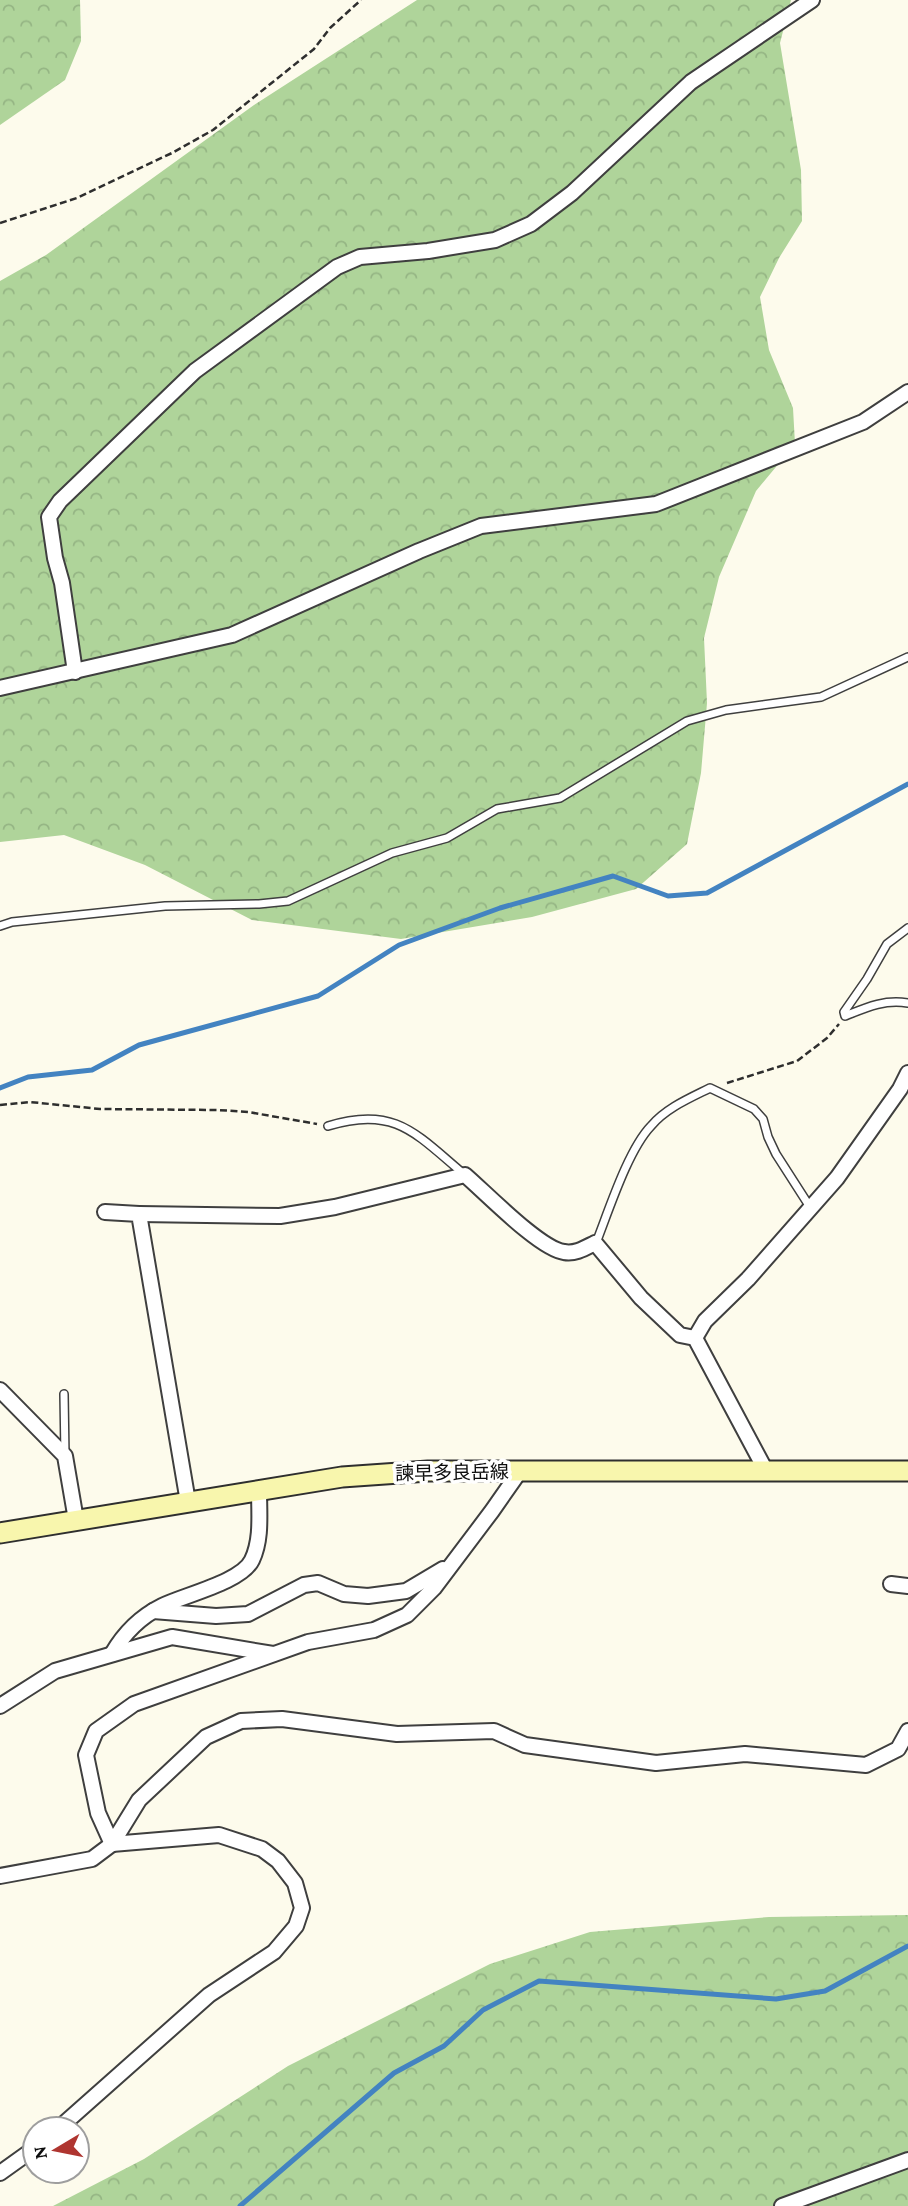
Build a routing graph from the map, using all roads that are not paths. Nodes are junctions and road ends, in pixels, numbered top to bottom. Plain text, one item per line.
1 (812, 0) edge
2 (908, 392) edge
3 (908, 657) edge
4 (75, 671) junction
5 (0, 688) edge
6 (0, 926) edge
7 (908, 928) edge
8 (908, 1003) edge
9 (908, 1073) edge
10 (328, 1126) road end
11 (465, 1175) junction
12 (811, 1208) junction
13 (105, 1212) dead end
14 (139, 1214) junction
15 (596, 1243) junction
16 (695, 1338) junction
17 (0, 1390) edge
18 (64, 1394) dead end
19 (65, 1456) junction
20 (520, 1471) junction
21 (766, 1471) junction
22 (908, 1471) edge
23 (259, 1490) junction
24 (188, 1502) junction
25 (76, 1520) junction
26 (0, 1533) edge
27 (454, 1561) junction
28 (891, 1584) dead end
29 (908, 1586) edge
30 (153, 1611) junction
31 (112, 1654) junction
32 (274, 1654) junction
33 (0, 1706) edge
34 (908, 1731) edge
35 (112, 1844) junction
36 (0, 1875) edge
37 (74, 2115) edge
38 (21, 2158) edge
39 (908, 2160) edge
40 (0, 2173) edge
41 (782, 2206) edge

1 - 4 street
2 - 4 street
3 - 6 lane
4 - 5 street
7 - 8 lane
9 - 12 street
10 - 11 lane
11 - 14 street
11 - 15 street
12 - 15 lane
12 - 16 street
13 - 14 street
14 - 24 street
15 - 16 street
16 - 21 street
17 - 19 street
18 - 19 lane
19 - 25 street
20 - 21 main road, 諫早多良岳線
20 - 23 main road, 諫早多良岳線
20 - 27 street
21 - 22 main road, 諫早多良岳線
23 - 24 main road, 諫早多良岳線
23 - 30 street
24 - 25 main road, 諫早多良岳線
25 - 26 main road, 諫早多良岳線
27 - 30 street
27 - 32 street
28 - 29 street
30 - 31 street
31 - 32 street
31 - 33 street
32 - 35 street
34 - 35 street
35 - 36 street
35 - 37 street
38 - 40 street
39 - 41 street

